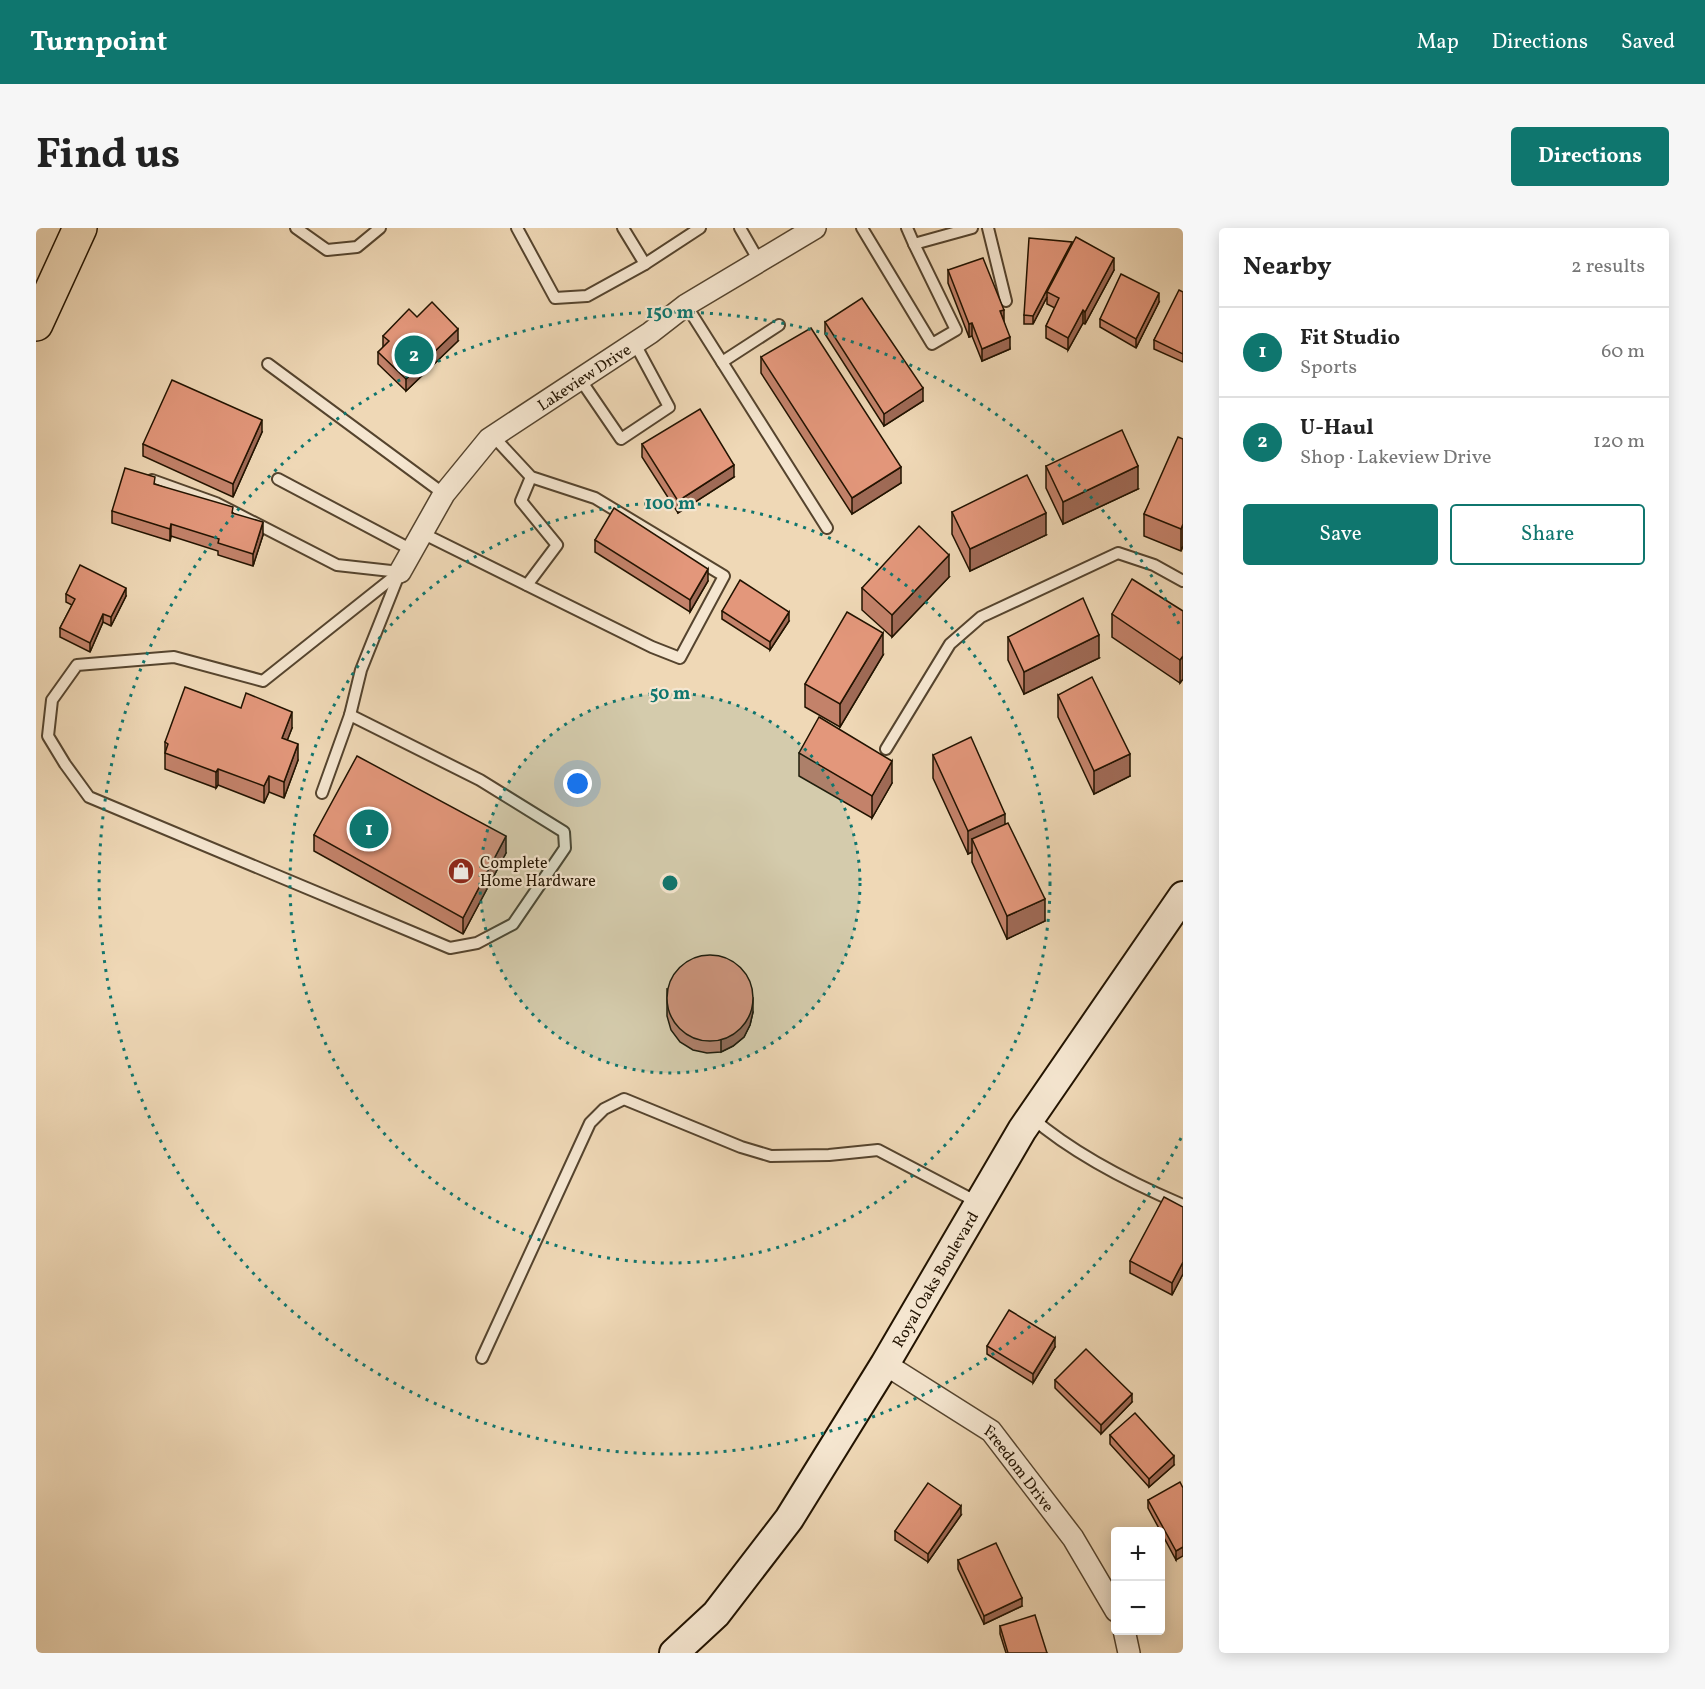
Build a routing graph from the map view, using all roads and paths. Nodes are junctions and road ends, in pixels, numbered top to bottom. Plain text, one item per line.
1 (80, 228) edge
2 (296, 228) edge
3 (380, 228) edge
4 (517, 228) edge
5 (623, 228) edge
6 (700, 228) edge
7 (740, 228) edge
8 (815, 228) edge
9 (862, 228) edge
10 (907, 228) edge
11 (972, 228) edge
12 (988, 228) edge
13 (914, 244) junction
14 (759, 261) junction
15 (645, 264) junction
16 (1006, 301) dead end
17 (686, 305) junction
18 (36, 324) edge
19 (779, 325) dead end
20 (634, 342) junction
21 (722, 362) junction
22 (268, 364) dead end
23 (580, 379) junction
24 (493, 436) junction
25 (531, 477) junction
26 (278, 479) dead end
27 (152, 480) edge
28 (444, 494) junction
29 (827, 528) dead end
30 (417, 542) junction
31 (400, 572) junction
32 (1183, 581) edge
33 (527, 585) junction
34 (350, 715) junction
35 (886, 749) dead end
36 (322, 793) dead end
37 (1183, 896) edge
38 (1031, 1117) junction
39 (979, 1203) junction
40 (1183, 1205) edge
41 (482, 1358) dead end
42 (885, 1364) junction
43 (1111, 1603) edge
44 (1125, 1635) edge
45 (675, 1653) edge
46 (1129, 1653) edge

1 - 18 highway
2 - 3 lane
4 - 15 lane
5 - 15 lane
6 - 15 lane
7 - 14 lane
8 - 14 street, Lakeview Drive
9 - 13 lane
10 - 13 lane
11 - 13 lane
12 - 16 lane
14 - 17 street, Lakeview Drive
17 - 20 street, Lakeview Drive
17 - 21 lane
19 - 21 lane
20 - 23 street, Lakeview Drive
20 - 23 lane
21 - 29 lane
22 - 28 lane
23 - 24 street, Lakeview Drive
24 - 25 lane
24 - 28 street, Lakeview Drive
25 - 33 lane
25 - 33 lane
26 - 30 lane
27 - 31 lane
28 - 30 street, Lakeview Drive
30 - 31 street, Lakeview Drive
30 - 33 lane
31 - 34 lane
31 - 34 lane
32 - 35 lane
34 - 36 lane
37 - 38 main road, Royal Oaks Boulevard
38 - 39 main road, Royal Oaks Boulevard
38 - 40 lane
39 - 41 lane
39 - 42 main road, Royal Oaks Boulevard
42 - 43 street, Freedom Drive
42 - 45 main road, Royal Oaks Boulevard
44 - 46 street

